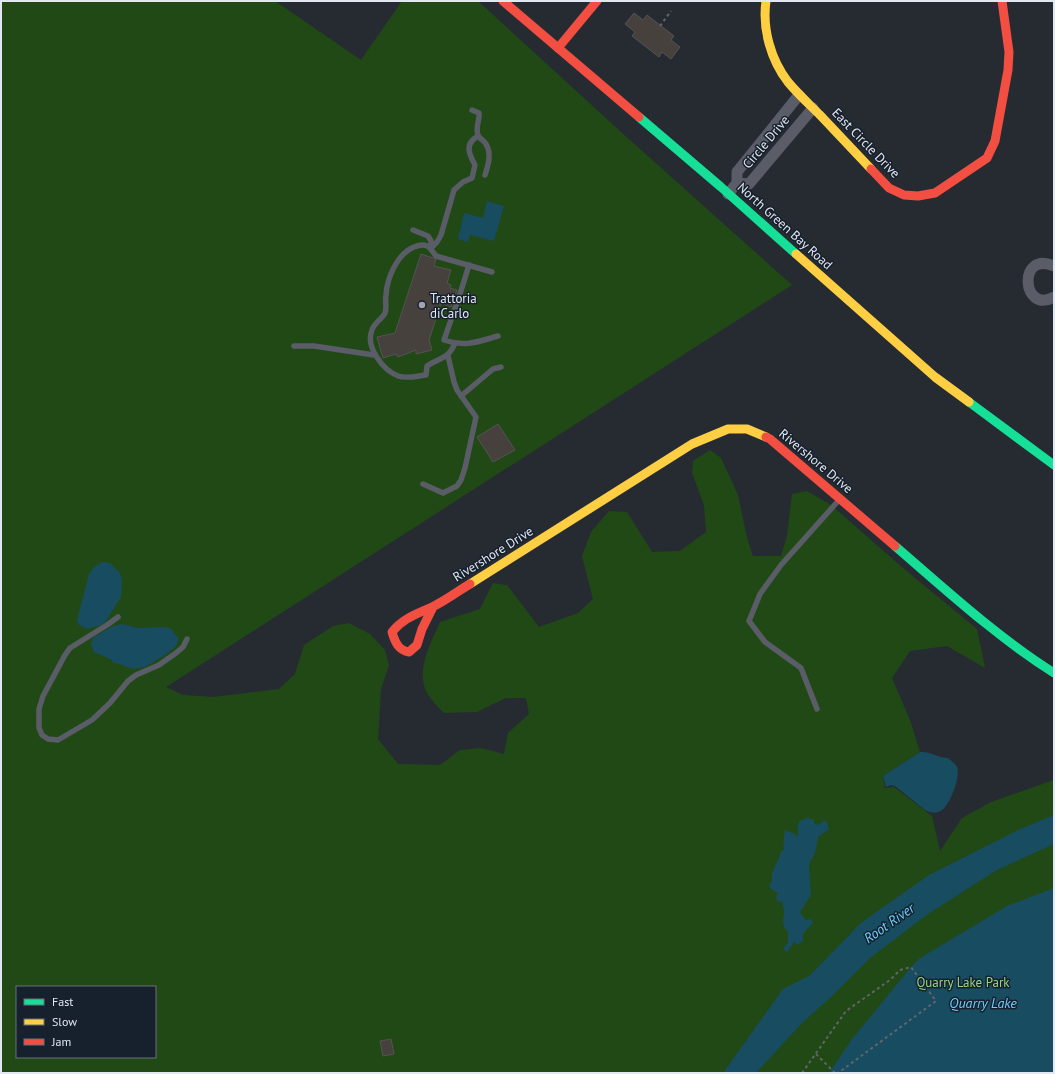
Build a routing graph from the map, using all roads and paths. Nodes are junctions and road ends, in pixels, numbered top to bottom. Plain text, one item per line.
1 (503, 1) edge
2 (597, 1) edge
3 (766, 1) edge
4 (1002, 1) edge
5 (671, 11) dead end
6 (660, 26) dead end
7 (558, 48) junction
8 (799, 96) junction
9 (813, 108) junction
10 (472, 110) dead end
11 (478, 136) junction
12 (485, 176) dead end
13 (737, 184) junction
14 (728, 194) junction
15 (413, 230) dead end
16 (431, 248) junction
17 (469, 265) junction
18 (1054, 266) edge
19 (492, 272) dead end
20 (1054, 297) edge
21 (498, 336) dead end
22 (455, 344) junction
23 (294, 346) dead end
24 (374, 355) junction
25 (448, 356) junction
26 (501, 367) dead end
27 (461, 396) junction
28 (1054, 465) edge
29 (423, 484) dead end
30 (841, 498) junction
31 (432, 607) junction
32 (118, 617) dead end
33 (187, 639) dead end
34 (1054, 673) edge
35 (817, 709) dead end
36 (816, 1053) junction
37 (802, 1073) edge
38 (835, 1073) edge
39 (838, 1073) edge

1 - 7 street, North Green Bay Road
2 - 7 street
3 - 8 street, East Circle Drive
4 - 9 street, East Circle Drive
5 - 6 path
7 - 14 street, North Green Bay Road
8 - 9 street, East Circle Drive
8 - 13 street, Circle Drive
9 - 13 street, Circle Drive
10 - 11 lane
11 - 12 lane
11 - 16 lane
13 - 14 street, Circle Drive
14 - 28 street, North Green Bay Road
15 - 16 lane
16 - 17 lane
16 - 24 lane
17 - 19 lane
17 - 22 lane
18 - 20 street
21 - 22 lane
22 - 25 lane
23 - 24 lane
24 - 25 lane
25 - 27 lane
26 - 27 lane
27 - 29 lane
30 - 31 street, Rivershore Drive
30 - 34 street, Rivershore Drive
30 - 35 lane
31 - 31 street, Rivershore Drive
32 - 33 lane
36 - 37 path
36 - 38 path
36 - 39 path

